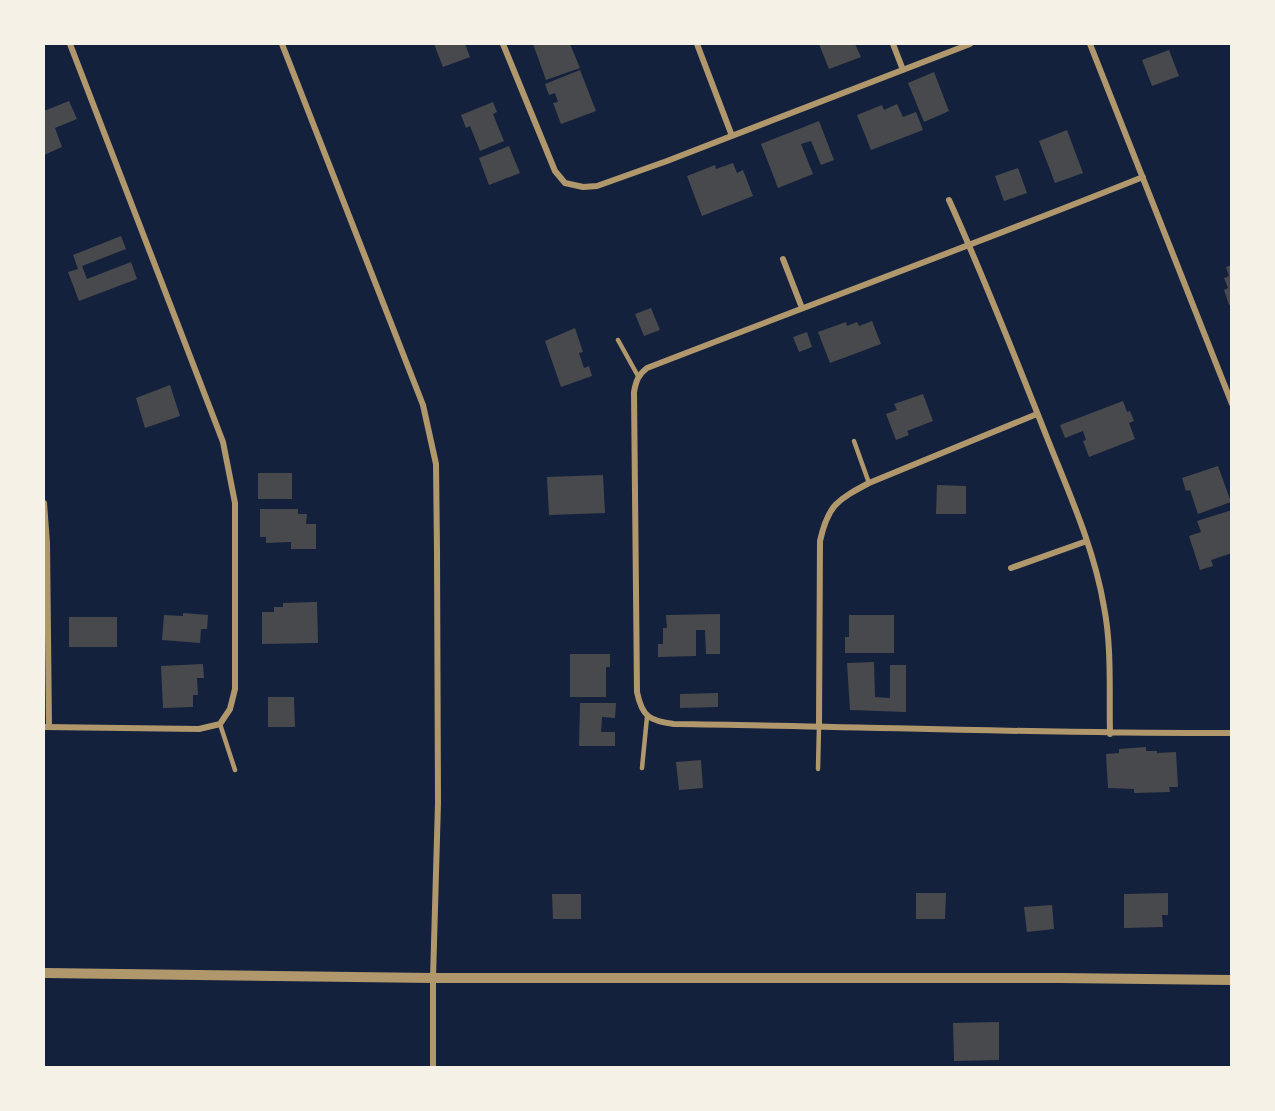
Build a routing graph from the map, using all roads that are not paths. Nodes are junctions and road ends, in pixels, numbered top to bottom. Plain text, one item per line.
1 (70, 44) edge
2 (282, 44) edge
3 (503, 44) edge
4 (697, 44) edge
5 (893, 44) edge
6 (970, 44) edge
7 (1090, 44) edge
8 (903, 70) junction
9 (732, 136) junction
10 (1143, 177) junction
11 (949, 200) dead end
12 (969, 246) junction
13 (783, 259) dead end
14 (802, 308) junction
15 (618, 340) dead end
16 (638, 376) junction
17 (1232, 404) edge
18 (1037, 414) junction
19 (854, 441) dead end
20 (869, 483) junction
21 (44, 503) edge
22 (1087, 541) junction
23 (45, 543) edge
24 (1011, 568) dead end
25 (647, 717) junction
26 (220, 723) junction
27 (819, 726) junction
28 (46, 727) edge
29 (1232, 733) edge
30 (1110, 734) junction
31 (642, 768) dead end
32 (818, 769) dead end
33 (235, 770) dead end
34 (44, 974) edge
35 (433, 978) junction
36 (1232, 980) edge
37 (433, 1068) edge

1 - 26 street
2 - 35 street
3 - 9 street
4 - 9 street
5 - 8 street
6 - 8 street
7 - 10 street
8 - 9 street
10 - 12 street
10 - 17 street
11 - 12 street
12 - 14 street
12 - 18 street
13 - 14 street
14 - 16 street
15 - 16 lane
16 - 25 street
18 - 20 street
18 - 22 street
19 - 20 lane
20 - 27 street
21 - 23 street
22 - 24 street
22 - 30 street
23 - 28 street
25 - 27 street
25 - 31 lane
26 - 28 street
26 - 33 lane
27 - 30 street
27 - 32 lane
29 - 30 street
34 - 35 street
35 - 36 street
35 - 37 street

